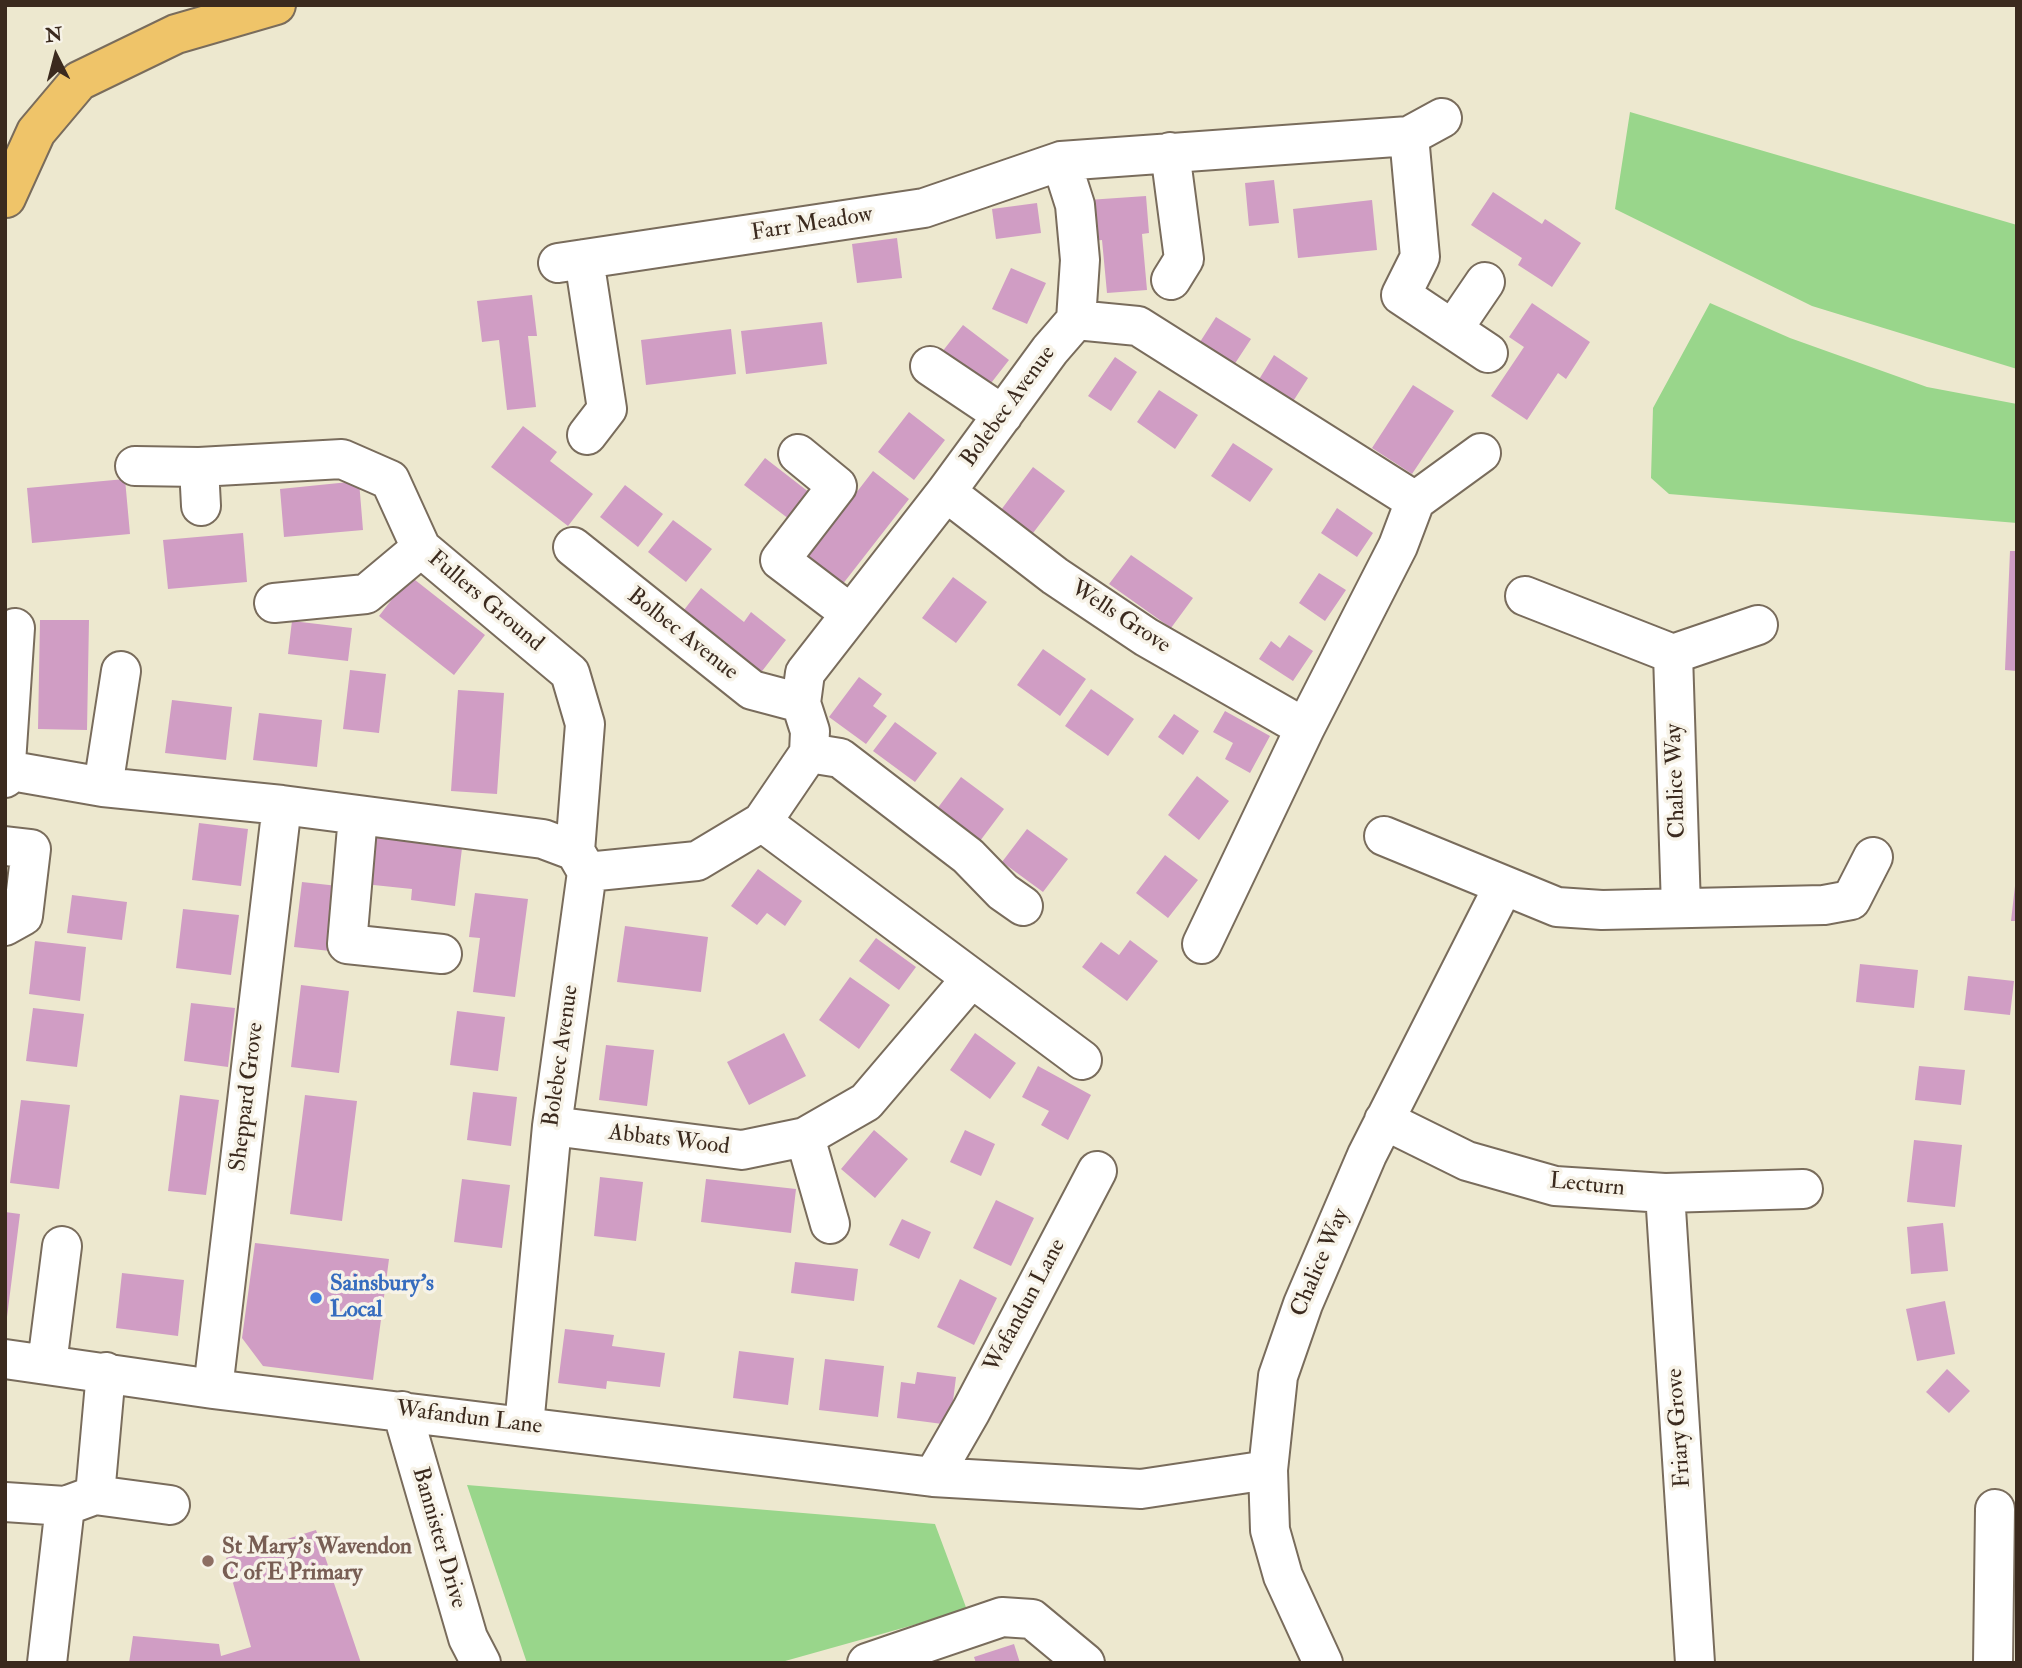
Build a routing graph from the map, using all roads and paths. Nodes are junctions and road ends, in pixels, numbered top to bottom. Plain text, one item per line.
1 (276, 5) edge
2 (1170, 152) junction
3 (1061, 162) junction
4 (6, 193) edge
5 (1171, 280) dead end
6 (1485, 282) dead end
7 (1076, 320) junction
8 (1453, 330) junction
9 (1488, 353) dead end
10 (930, 366) dead end
11 (1003, 415) junction
12 (587, 435) dead end
13 (1481, 453) dead end
14 (797, 454) dead end
15 (135, 466) dead end
16 (199, 467) junction
17 (946, 492) junction
18 (1415, 501) junction
19 (201, 506) dead end
20 (573, 547) dead end
21 (421, 548) junction
22 (1525, 596) dead end
23 (274, 603) dead end
24 (851, 614) junction
25 (1758, 625) dead end
26 (15, 628) dead end
27 (1673, 654) junction
28 (121, 671) dead end
29 (801, 703) junction
30 (1305, 728) junction
31 (809, 753) junction
32 (6, 769) edge
33 (5, 778) edge
34 (103, 787) junction
35 (282, 805) junction
36 (358, 816) junction
37 (762, 822) junction
38 (1384, 836) dead end
39 (5, 846) edge
40 (1873, 857) dead end
41 (581, 862) junction
42 (1503, 887) junction
43 (1023, 906) dead end
44 (1681, 908) junction
45 (5, 926) edge
46 (1202, 944) dead end
47 (442, 954) dead end
48 (970, 980) junction
49 (1082, 1060) dead end
50 (1384, 1120) junction
51 (552, 1126) junction
52 (806, 1137) junction
53 (1097, 1171) dead end
54 (1803, 1189) dead end
55 (1665, 1193) junction
56 (831, 1224) dead end
57 (62, 1246) dead end
58 (5, 1359) edge
59 (47, 1364) junction
60 (106, 1372) junction
61 (213, 1389) junction
62 (402, 1411) junction
63 (524, 1426) junction
64 (1268, 1470) junction
65 (933, 1476) junction
66 (80, 1500) junction
67 (5, 1502) edge
68 (170, 1505) dead end
69 (1995, 1510) dead end
70 (47, 1663) edge
71 (481, 1663) edge
72 (867, 1663) edge
73 (1085, 1663) edge
74 (1323, 1663) edge
75 (1695, 1663) edge
76 (1993, 1663) edge

1 - 4 highway
2 - 3 street, Farr Meadow
2 - 5 street
2 - 8 street, Farr Meadow
3 - 7 street
3 - 12 street, Farr Meadow
6 - 8 street
7 - 11 street, Bolebec Avenue
7 - 18 street
8 - 9 street
10 - 11 street
11 - 17 street, Bolebec Avenue
13 - 18 street
14 - 24 street
15 - 16 street, Fullers Ground
16 - 19 street
16 - 21 street, Fullers Ground
17 - 24 street, Bolebec Avenue
17 - 30 street, Wells Grove
18 - 30 street
20 - 29 street, Bolbec Avenue
21 - 23 street
21 - 41 street, Fullers Ground
22 - 27 street
24 - 29 street, Bolebec Avenue
25 - 27 street
26 - 32 street
27 - 44 street, Chalice Way
28 - 34 street
29 - 31 street, Bolebec Avenue
30 - 46 street
31 - 37 street
31 - 43 street
32 - 33 street
32 - 34 street
34 - 35 street
35 - 36 street
35 - 61 street, Sheppard Grove
36 - 41 street
36 - 47 street
37 - 41 street
37 - 48 street
38 - 42 street
39 - 45 street
40 - 44 street
41 - 51 street, Bolebec Avenue
42 - 44 street
42 - 50 street, Chalice Way
48 - 49 street
48 - 52 street, Abbats Wood
50 - 55 street, Lecturn
50 - 64 street, Chalice Way
51 - 52 street, Abbats Wood
51 - 63 street, Bolebec Avenue
52 - 56 street
53 - 65 street, Wafandun Lane
54 - 55 street, Lecturn
55 - 75 street, Friary Grove
57 - 59 street
58 - 59 street, Wafandun Lane
59 - 60 street, Wafandun Lane
60 - 61 street, Wafandun Lane
60 - 66 street
61 - 62 street, Wafandun Lane
62 - 63 street, Wafandun Lane
62 - 71 street, Bannister Drive
63 - 65 street, Wafandun Lane
64 - 65 street, Wafandun Lane
64 - 74 street, Chalice Way
66 - 67 street
66 - 68 street
66 - 70 street
69 - 76 street
72 - 73 street

